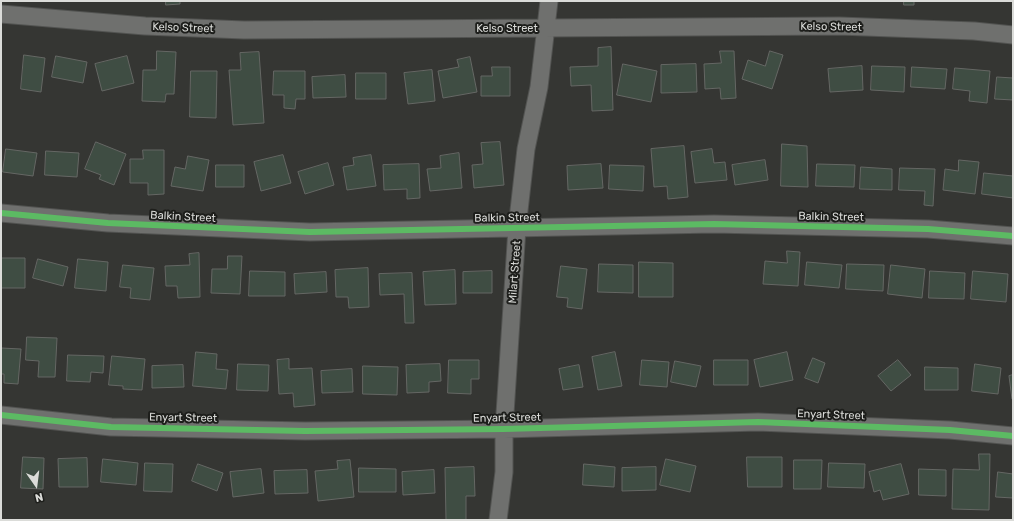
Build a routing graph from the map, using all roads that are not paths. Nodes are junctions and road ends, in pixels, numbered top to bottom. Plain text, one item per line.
1 (549, 1) edge
2 (1, 14) edge
3 (546, 29) junction
4 (1013, 35) edge
5 (1, 213) edge
6 (517, 228) junction
7 (1013, 236) edge
8 (1, 415) edge
9 (504, 429) junction
10 (1013, 436) edge
11 (498, 520) edge

1 - 3 street, Milart Street
2 - 3 street, Kelso Street
3 - 4 street, Kelso Street
3 - 6 street, Milart Street
5 - 6 street, Balkin Street
6 - 7 street, Balkin Street
6 - 9 street, Milart Street
8 - 9 street, Enyart Street
9 - 10 street, Enyart Street
9 - 11 street, Milart Street

